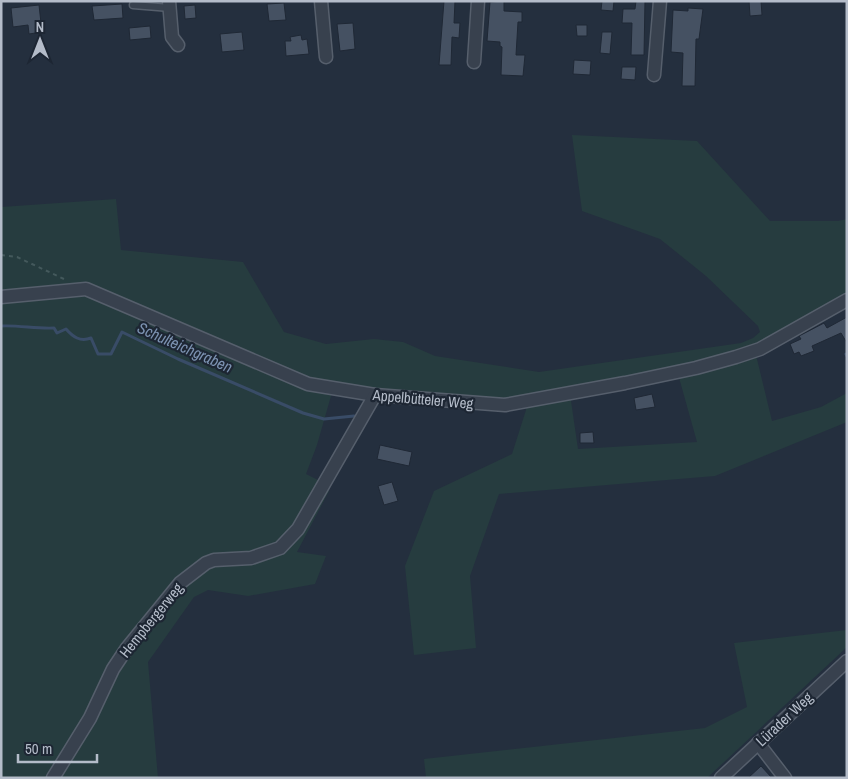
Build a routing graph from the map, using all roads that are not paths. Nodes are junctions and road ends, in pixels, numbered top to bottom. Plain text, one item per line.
1 (321, 1) edge
2 (478, 1) edge
3 (660, 1) edge
4 (133, 4) dead end
5 (169, 5) edge
6 (178, 45) dead end
7 (326, 57) dead end
8 (474, 62) dead end
9 (654, 75) dead end
10 (1, 297) edge
11 (847, 300) edge
12 (375, 395) junction
13 (847, 661) edge
14 (758, 743) junction
15 (53, 778) edge
16 (721, 778) edge
17 (785, 778) edge

1 - 7 street
2 - 8 street
3 - 9 street
4 - 5 lane
5 - 6 street
10 - 12 street, Appelbütteler Weg
11 - 12 street, Appelbütteler Weg
12 - 15 street, Hempbergerweg
13 - 14 street, Lürader Weg
14 - 16 street, Lürader Weg
14 - 17 street

